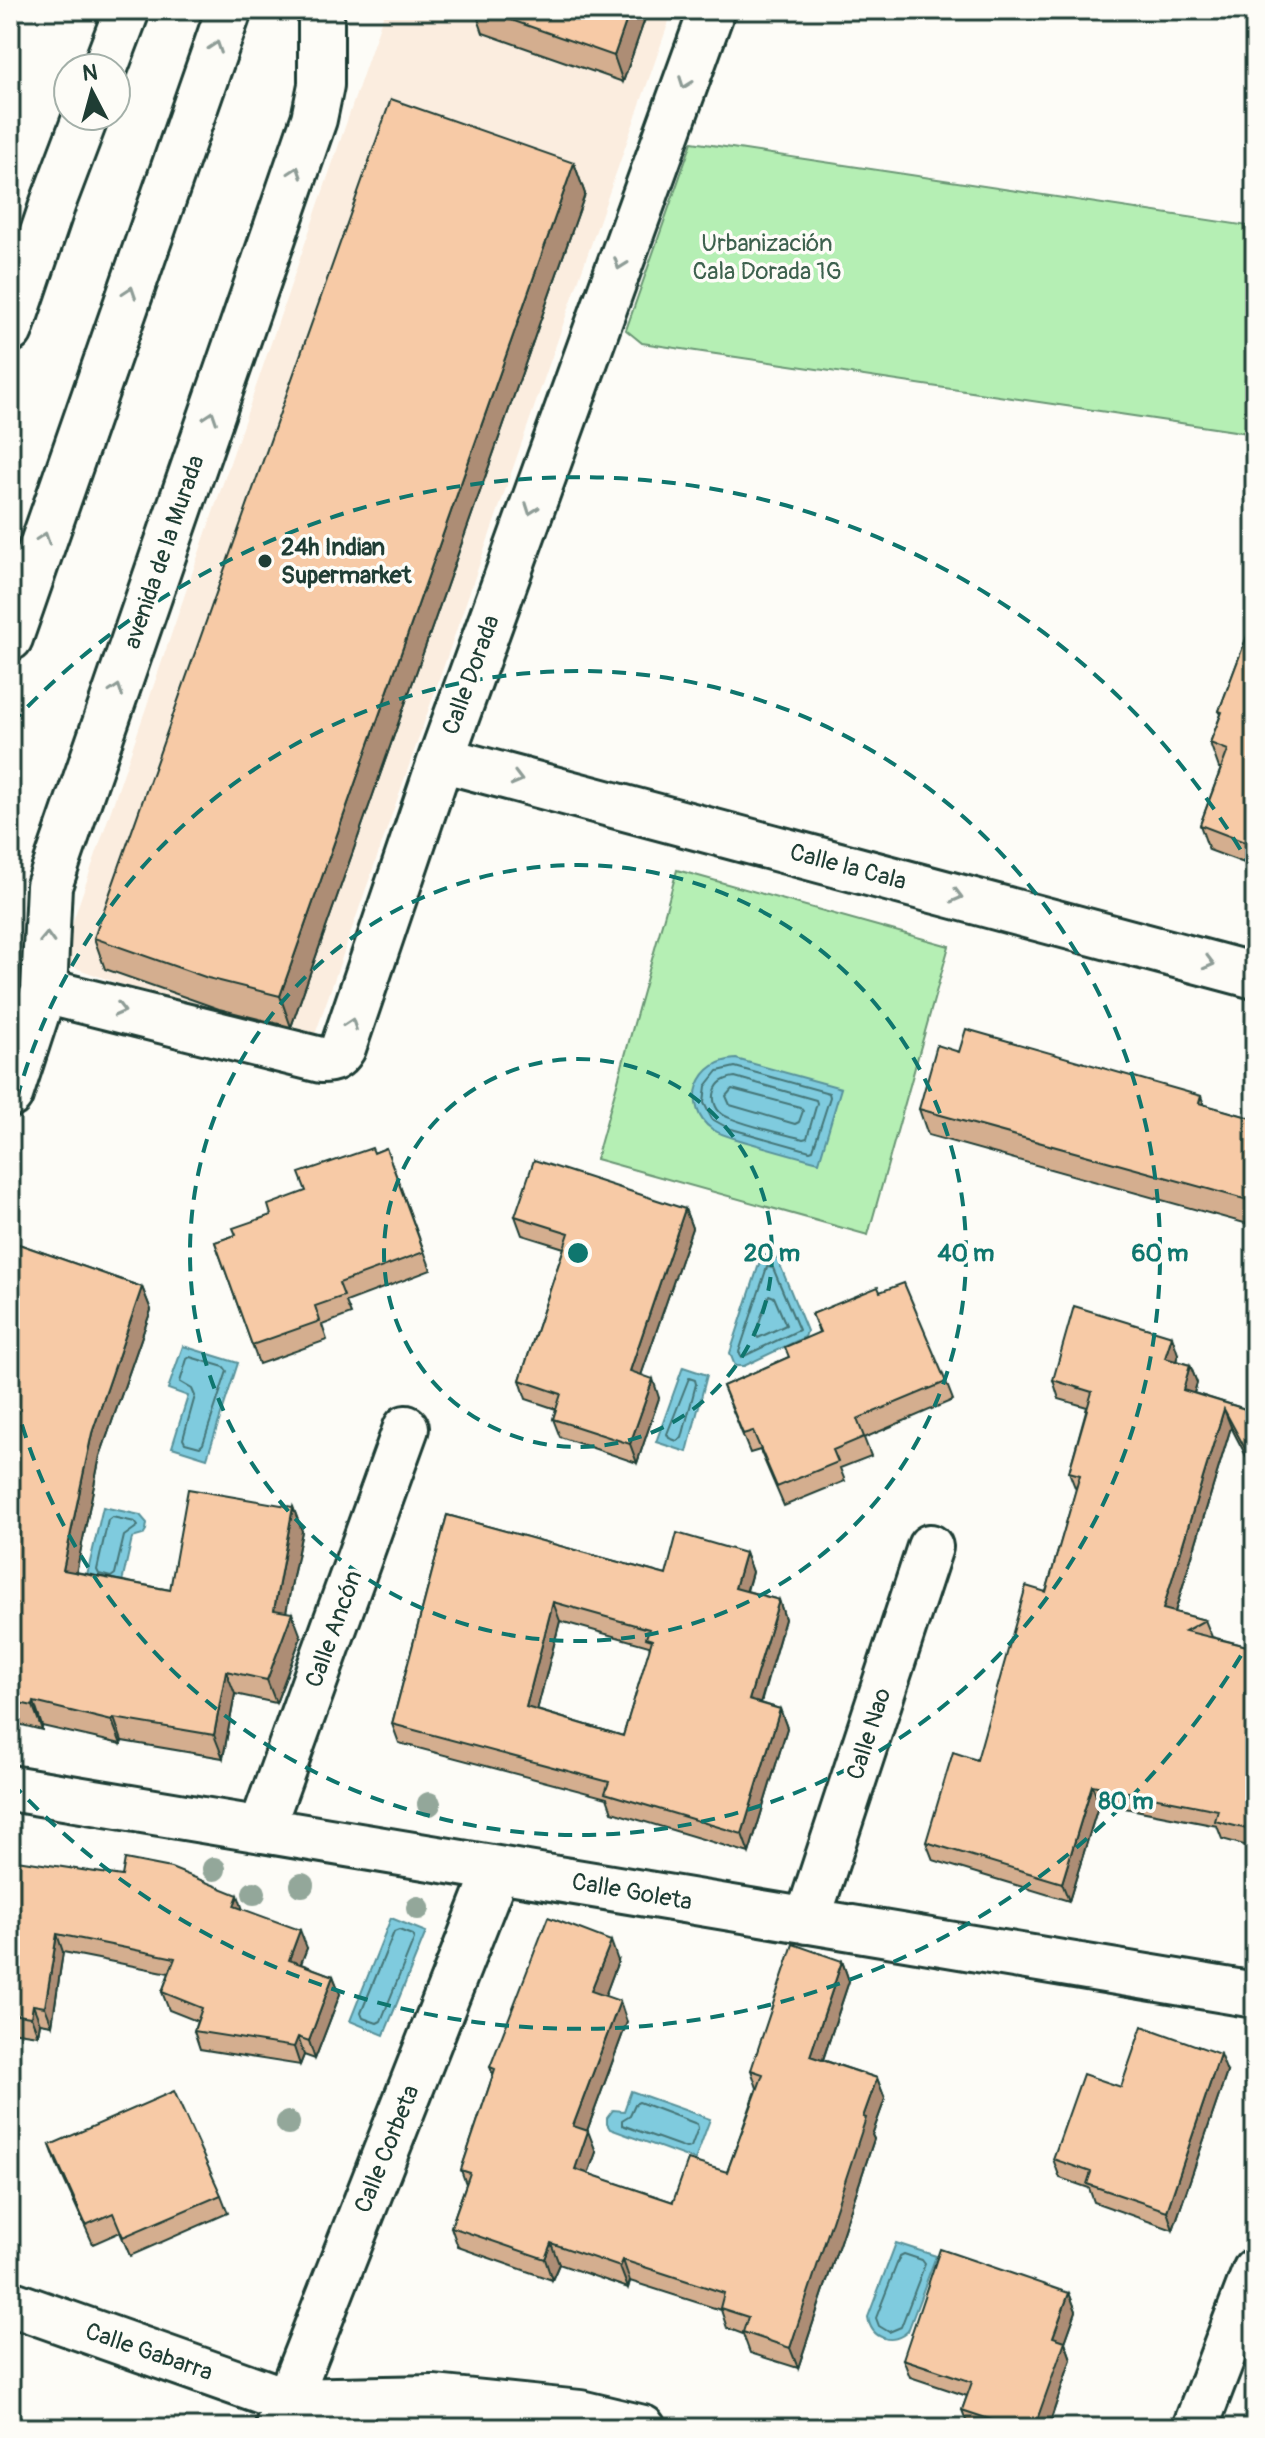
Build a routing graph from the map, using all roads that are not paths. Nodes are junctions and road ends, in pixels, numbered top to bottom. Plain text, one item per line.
1 (127, 10) edge
2 (229, 10) edge
3 (321, 10) edge
4 (712, 10) edge
5 (111, 52) edge
6 (80, 132) edge
7 (53, 203) junction
8 (10, 263) edge
9 (10, 330) edge
10 (10, 638) edge
11 (441, 759) junction
12 (1255, 976) edge
13 (44, 991) junction
14 (10, 1095) edge
15 (406, 1428) dead end
16 (930, 1547) dead end
17 (10, 1788) edge
18 (261, 1830) junction
19 (497, 1869) junction
20 (807, 1921) junction
21 (1255, 1995) edge
22 (1255, 2271) edge
23 (10, 2303) edge
24 (282, 2414) edge
25 (643, 2428) edge
26 (1195, 2428) edge

1 - 5 main road
10 -> 2 main road
13 -> 3 main road, avenida de la Murada
4 -> 11 main road, Calle Dorada
6 - 7 main road
7 - 8 main road
7 - 9 main road
11 -> 12 main road, Calle la Cala
13 -> 11 main road, Calle Dorada
13 - 14 main road, avenida de la Murada
15 - 18 main road, Calle Ancón
16 - 20 main road, Calle Nao
17 - 18 main road, Calle Goleta
18 - 19 main road, Calle Goleta
19 - 20 main road, Calle Goleta
19 - 24 main road, Calle Corbeta
20 - 21 main road, Calle Goleta
22 - 26 main road
23 - 24 main road, Calle Gabarra
24 - 25 main road

